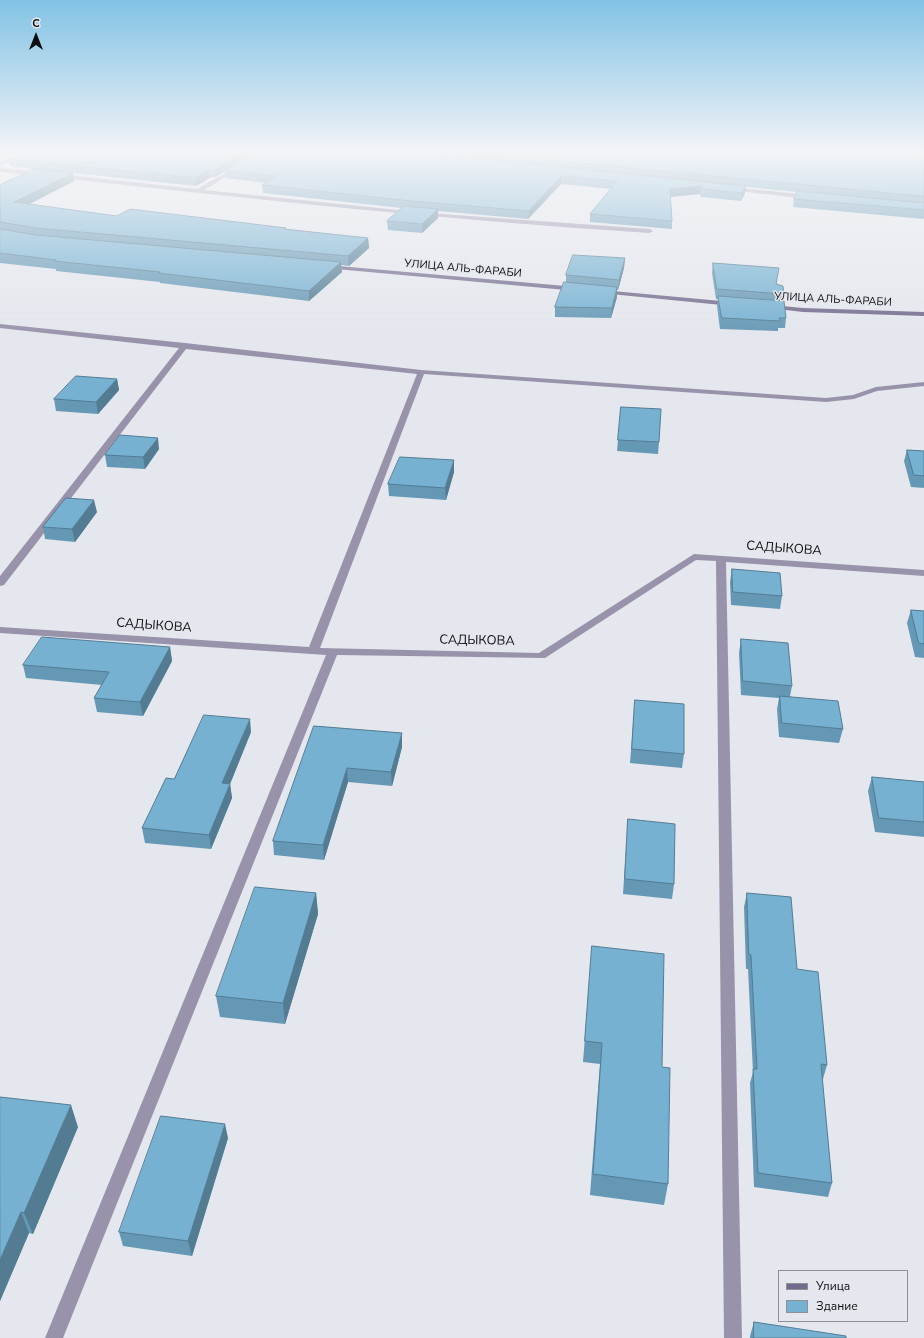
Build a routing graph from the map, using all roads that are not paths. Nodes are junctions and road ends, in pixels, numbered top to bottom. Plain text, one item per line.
1 (422, 213) edge
2 (650, 231) edge
3 (317, 266) edge
4 (588, 290) edge
5 (596, 291) edge
6 (739, 304) edge
7 (763, 306) edge
8 (924, 314) edge
9 (0, 326) edge
10 (185, 345) junction
11 (421, 372) junction
12 (924, 384) edge
13 (721, 559) junction
14 (924, 573) edge
15 (0, 583) edge
16 (0, 630) edge
17 (313, 651) junction
18 (333, 652) junction
19 (54, 1338) edge
20 (734, 1338) edge

1 - 2 street
3 - 4 main road, УЛИЦА АЛЬ-ФАРАБИ
5 - 6 main road
7 - 8 main road, УЛИЦА АЛЬ-ФАРАБИ
9 - 10 street
10 - 11 street
10 - 15 street
11 - 12 street
11 - 17 street
13 - 14 street, САДЫКОВА
13 - 18 street, САДЫКОВА
13 - 20 street
16 - 17 street, САДЫКОВА
17 - 18 street, САДЫКОВА
18 - 19 street

